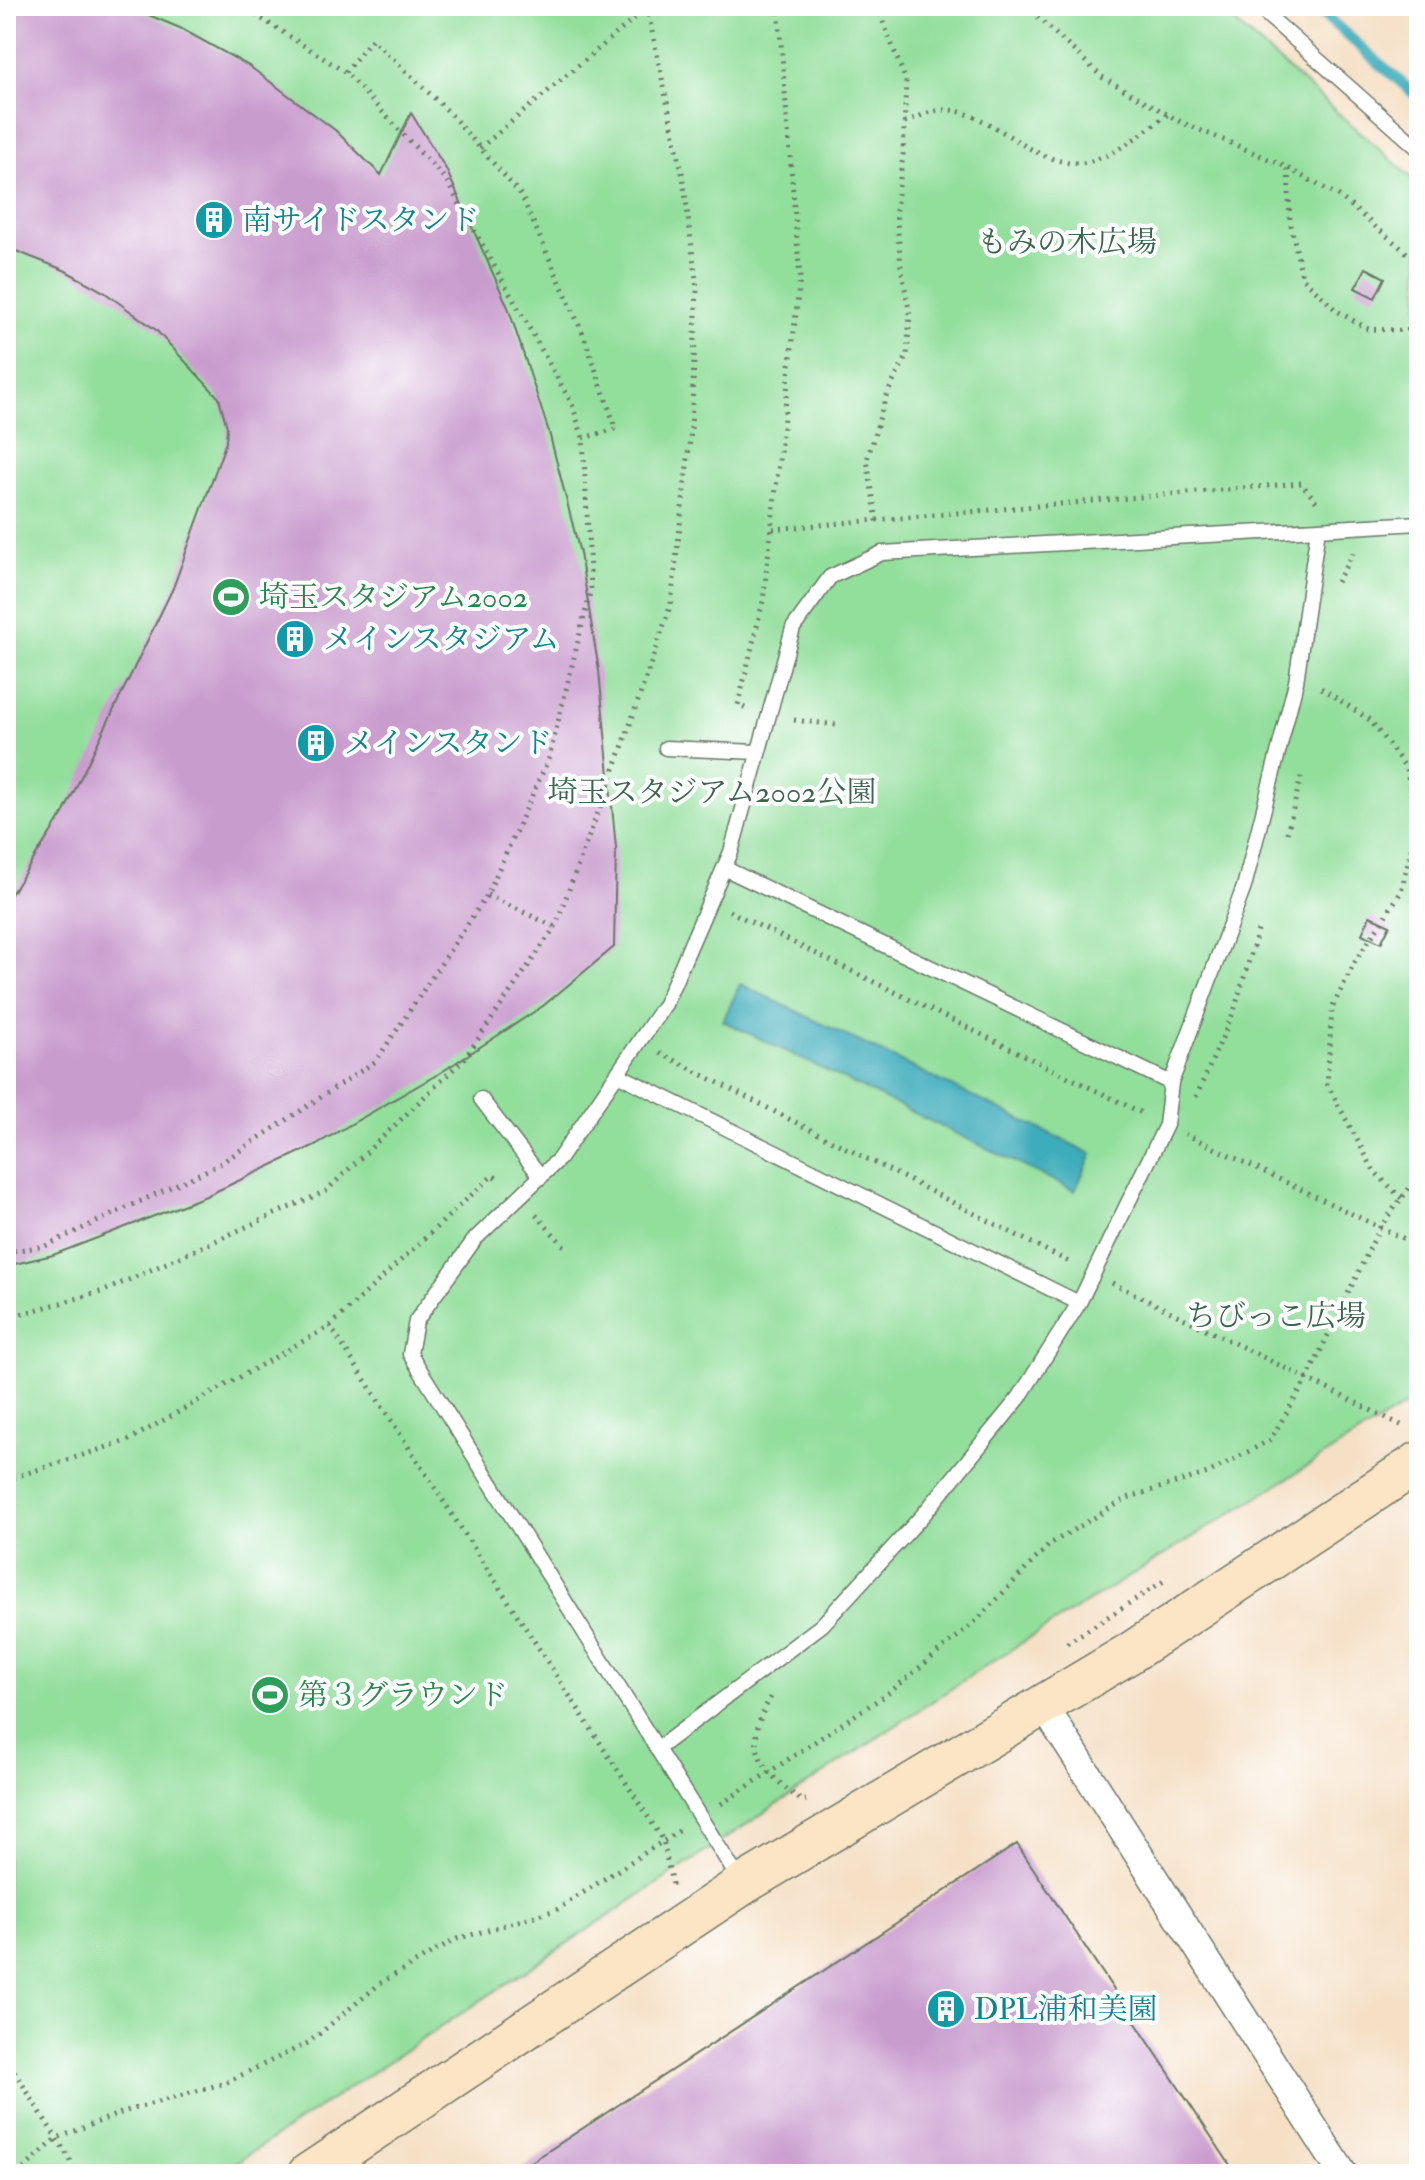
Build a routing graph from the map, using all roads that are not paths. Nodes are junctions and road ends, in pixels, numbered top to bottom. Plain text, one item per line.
1 (1257, 6) edge
2 (1419, 149) edge
3 (1419, 523) edge
4 (1318, 529) junction
5 (666, 748) dead end
6 (757, 752) junction
7 (724, 868) junction
8 (617, 1074) junction
9 (1171, 1083) junction
10 (481, 1099) dead end
11 (541, 1177) junction
12 (1079, 1303) junction
13 (1406, 1442) edge
14 (1043, 1705) junction
15 (657, 1749) junction
16 (742, 1885) junction
17 (308, 2174) edge
18 (1343, 2174) edge

1 - 2 lane
3 - 4 lane
4 - 6 lane
4 - 9 lane
5 - 6 lane
6 - 7 lane
7 - 8 lane
7 - 9 lane
8 - 11 lane
8 - 12 lane
9 - 12 lane
10 - 11 lane
11 - 15 lane
12 - 15 lane
13 - 14 street
14 - 16 street
14 - 18 street
15 - 16 lane
16 - 17 street

